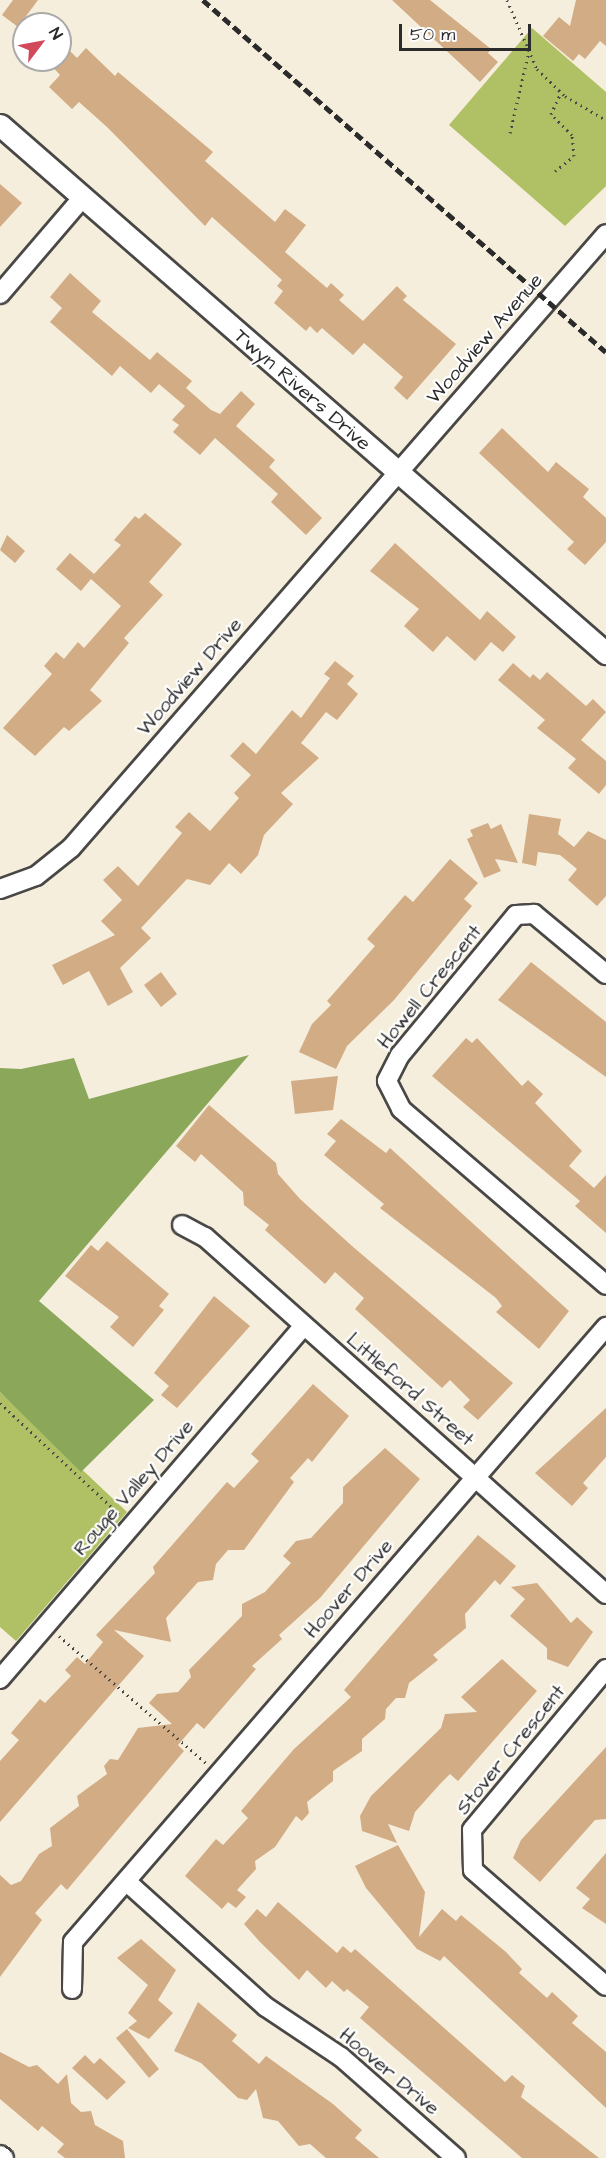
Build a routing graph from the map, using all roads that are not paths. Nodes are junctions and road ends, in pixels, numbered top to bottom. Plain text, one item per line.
1 (0, 125) edge
2 (83, 196) junction
3 (606, 234) edge
4 (0, 294) edge
5 (398, 474) junction
6 (606, 653) edge
7 (0, 889) edge
8 (606, 974) edge
9 (182, 1225) dead end
10 (606, 1285) edge
11 (303, 1327) junction
12 (606, 1328) edge
13 (477, 1477) junction
14 (606, 1594) edge
15 (606, 1669) edge
16 (0, 1679) edge
17 (127, 1882) junction
18 (606, 1986) edge
19 (72, 1989) dead end
20 (0, 2155) edge
21 (4, 2158) edge
22 (456, 2158) edge

1 - 2 street, Twyn Rivers Drive
2 - 4 street
2 - 5 street, Twyn Rivers Drive
3 - 5 street, Woodview Avenue
5 - 6 street, Twyn Rivers Drive
5 - 7 street, Woodview Drive
8 - 10 street, Howell Crescent
9 - 11 street, Littleford Street
11 - 13 street, Littleford Street
11 - 16 street, Rouge Valley Drive
12 - 13 street, Hoover Drive
13 - 14 street, Littleford Street
13 - 17 street, Hoover Drive
15 - 18 street, Stover Crescent
17 - 19 street, Hoover Drive
17 - 22 street, Hoover Drive
20 - 21 street

